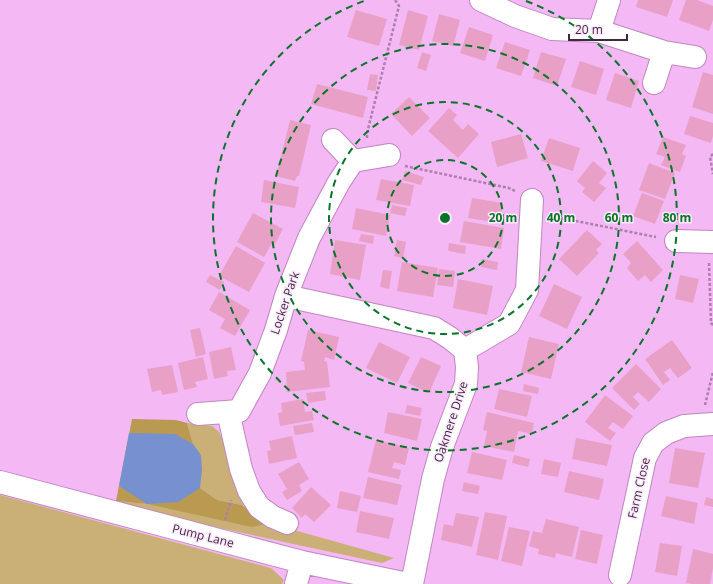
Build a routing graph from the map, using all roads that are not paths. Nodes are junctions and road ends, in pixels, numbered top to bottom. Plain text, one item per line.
1 (481, 0) edge
2 (609, 0) edge
3 (599, 31) junction
4 (664, 52) junction
5 (695, 57) dead end
6 (654, 83) dead end
7 (333, 140) dead end
8 (389, 155) road end
9 (359, 160) junction
10 (531, 206) road end
11 (676, 241) road end
12 (711, 242) edge
13 (286, 296) junction
14 (465, 350) junction
15 (228, 412) junction
16 (198, 414) dead end
17 (707, 424) edge
18 (0, 482) edge
19 (287, 522) dead end
20 (302, 562) junction
21 (620, 575) dead end
22 (296, 584) edge
23 (408, 584) edge
24 (412, 584) edge

1 - 3 street
2 - 3 street
3 - 4 street
4 - 5 street
4 - 6 street
7 - 9 street
8 - 9 street
9 - 13 street, Locker Park
10 - 14 street
11 - 12 street
13 - 14 street
13 - 15 street, Locker Park
14 - 24 street, Oakmere Drive
15 - 16 street, Locker Park
15 - 19 street
17 - 21 street, Farm Close
18 - 20 street, Pump Lane
20 - 22 street
20 - 23 street, Pump Lane

